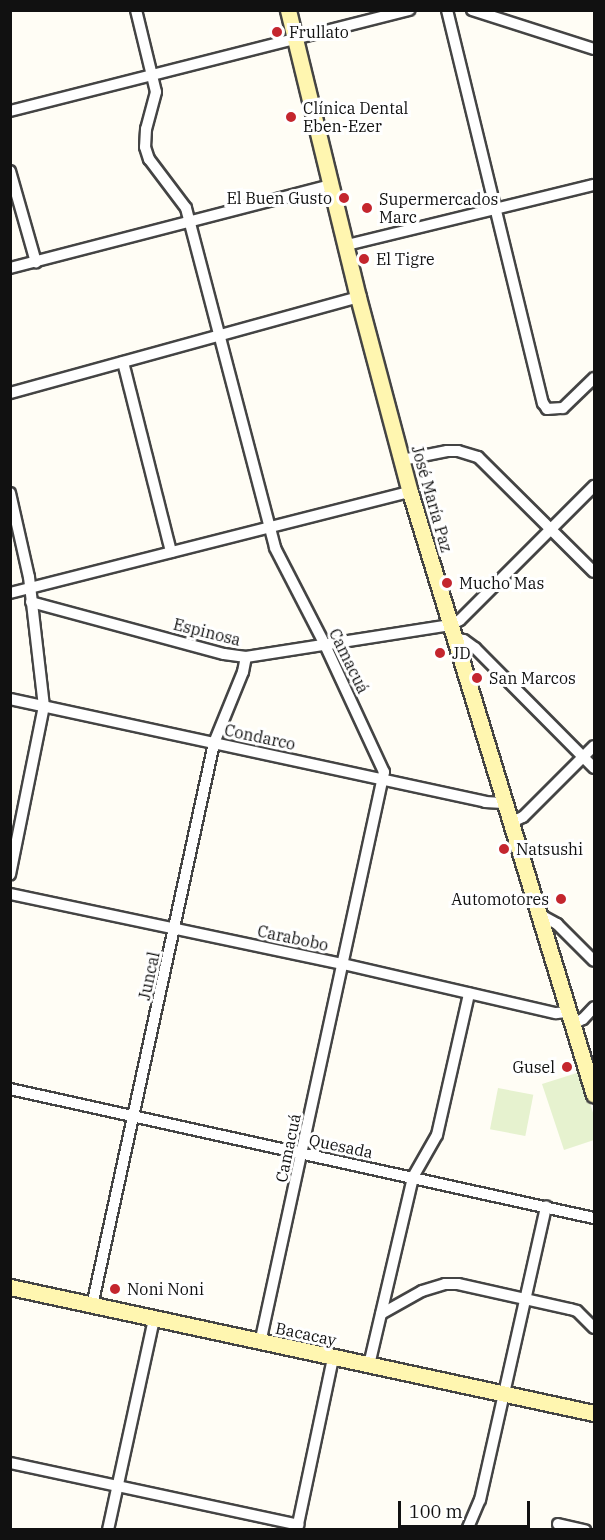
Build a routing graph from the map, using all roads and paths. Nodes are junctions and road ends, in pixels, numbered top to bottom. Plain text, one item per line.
1 (136, 10) edge
2 (288, 10) edge
3 (409, 10) edge
4 (447, 10) edge
5 (472, 10) edge
6 (296, 37) junction
7 (594, 49) edge
8 (153, 75) junction
9 (11, 108) edge
10 (10, 171) edge
11 (331, 185) junction
12 (594, 185) edge
13 (495, 209) junction
14 (189, 222) junction
15 (347, 245) junction
16 (36, 262) junction
17 (10, 268) edge
18 (358, 297) junction
19 (218, 336) junction
20 (123, 362) junction
21 (594, 380) edge
22 (10, 393) edge
23 (402, 460) junction
24 (594, 486) edge
25 (410, 492) junction
26 (11, 500) edge
27 (268, 526) junction
28 (551, 529) junction
29 (171, 552) junction
30 (594, 572) edge
31 (30, 587) junction
32 (10, 593) edge
33 (31, 602) junction
34 (453, 632) junction
35 (325, 645) junction
36 (246, 657) junction
37 (10, 699) edge
38 (44, 706) junction
39 (214, 742) junction
40 (594, 746) edge
41 (584, 757) junction
42 (594, 768) edge
43 (384, 779) junction
44 (503, 803) junction
45 (510, 822) junction
46 (10, 875) edge
47 (10, 894) edge
48 (539, 914) junction
49 (174, 929) junction
50 (594, 961) edge
51 (343, 964) junction
52 (469, 994) junction
53 (594, 1007) edge
54 (571, 1018) junction
55 (10, 1089) edge
56 (594, 1095) edge
57 (134, 1116) junction
58 (302, 1153) junction
59 (413, 1177) junction
60 (546, 1206) junction
61 (594, 1218) edge
62 (10, 1287) edge
63 (524, 1299) junction
64 (92, 1306) junction
65 (381, 1314) junction
66 (154, 1318) junction
67 (594, 1328) edge
68 (260, 1343) junction
69 (333, 1358) junction
70 (369, 1365) junction
71 (504, 1394) junction
72 (594, 1413) edge
73 (10, 1463) edge
74 (118, 1485) junction
75 (558, 1524) dead end
76 (298, 1527) edge
77 (108, 1530) edge
78 (467, 1530) edge
79 (585, 1530) edge

1 - 8 street, Camacuá
2 - 6 street, José María Paz
3 - 6 street
4 - 13 street
5 - 7 street
6 - 8 street
6 - 11 street, José María Paz
8 - 9 street
8 - 14 street, Camacuá
10 - 16 street
11 - 14 street
11 - 15 street, José María Paz
12 - 13 street
13 - 15 street
13 - 21 street
14 - 16 street
14 - 19 street, Camacuá
15 - 18 street, José María Paz
16 - 17 street
18 - 19 street
18 - 23 street, José María Paz
19 - 20 street
19 - 27 street, Camacuá
20 - 22 street
20 - 29 street
23 - 25 street, José María Paz
23 - 28 street
24 - 28 street
25 - 27 street
25 - 34 street, José María Paz
26 - 31 street
27 - 29 street
27 - 35 street, Camacuá
28 - 30 street
28 - 34 street
29 - 31 street
31 - 32 street
31 - 33 street
33 - 36 street, Espinosa
33 - 38 street
34 - 35 street, Espinosa
34 - 41 street
34 - 44 street, José María Paz
35 - 36 street, Espinosa
35 - 43 street, Camacuá
36 - 39 street, Juncal
37 - 38 street, Condarco
38 - 39 street, Condarco
38 - 46 street
39 - 43 street, Condarco
39 - 49 street, Juncal
40 - 41 street
41 - 42 street
41 - 45 street
43 - 44 street, Condarco
43 - 51 street, Camacuá
44 - 45 street, José María Paz
45 - 48 street, José María Paz
47 - 49 street, Carabobo
48 - 50 street
48 - 54 street, José María Paz
49 - 51 street, Carabobo
49 - 57 street, Juncal
51 - 52 street, Carabobo
51 - 58 street, Camacuá
52 - 54 street, Carabobo
52 - 59 street
53 - 54 street
54 - 56 street, José María Paz
55 - 57 street, Quesada
57 - 58 street, Quesada
57 - 64 street, Juncal
58 - 59 street, Quesada
58 - 68 street, Camacuá
59 - 60 street, Quesada
59 - 65 street
60 - 61 street, Quesada
60 - 63 street
62 - 64 street, Bacacay
63 - 65 street
63 - 67 street
63 - 71 street
64 - 66 street, Bacacay
65 - 70 street
66 - 68 street, Bacacay
66 - 74 street
68 - 69 street, Bacacay
69 - 70 street, Bacacay
69 - 76 street
70 - 71 street, Bacacay
71 - 72 street, Bacacay
71 - 78 street
73 - 74 street
74 - 76 street
74 - 77 street
75 - 79 street

